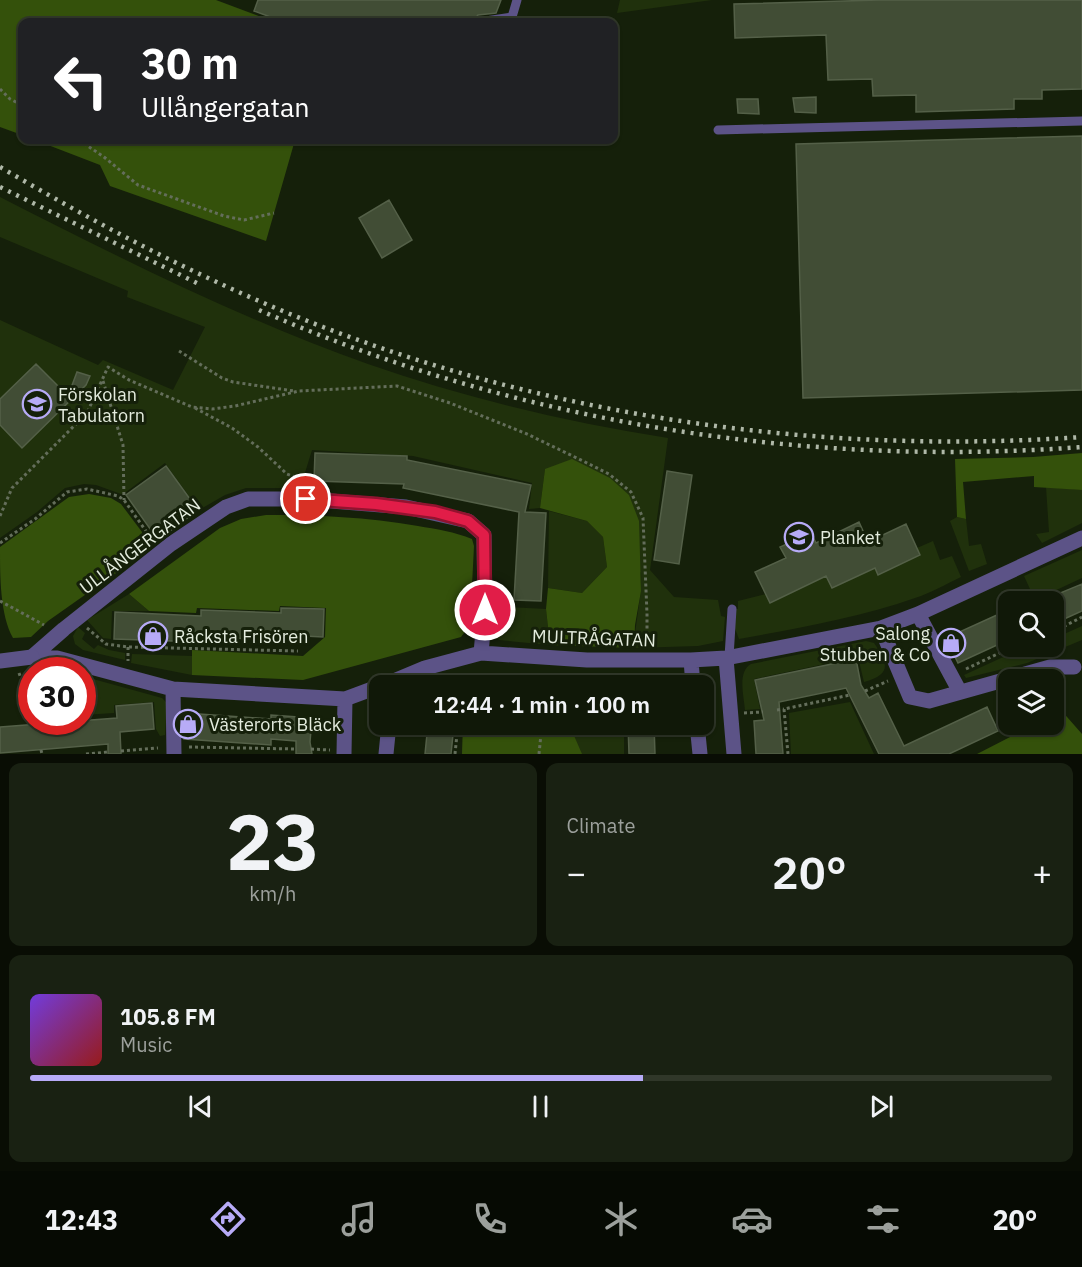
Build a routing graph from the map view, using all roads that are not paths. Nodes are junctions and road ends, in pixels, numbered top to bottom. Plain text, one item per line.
1 (517, 0) edge
2 (505, 18) edge
3 (1082, 121) edge
4 (718, 130) dead end
5 (1082, 538) edge
6 (732, 609) dead end
7 (918, 614) junction
8 (881, 628) junction
9 (481, 653) junction
10 (32, 657) edge
11 (728, 657) junction
12 (18, 659) edge
13 (692, 660) junction
14 (0, 661) edge
15 (1074, 667) dead end
16 (96, 668) edge
17 (409, 675) edge
18 (693, 675) edge
19 (173, 689) junction
20 (369, 691) edge
21 (960, 692) junction
22 (345, 699) junction
23 (388, 735) edge
24 (698, 735) edge
25 (174, 750) edge
26 (344, 754) edge
27 (386, 754) edge
28 (700, 754) edge
29 (734, 754) edge

1 - 2 lane
3 - 4 lane
5 - 7 street, MULTRÅGATAN
6 - 11 lane
7 - 8 street, MULTRÅGATAN
7 - 21 street
8 - 11 street, MULTRÅGATAN
8 - 21 street
9 - 10 street, ULLÅNGERGATAN
9 - 13 street, MULTRÅGATAN
9 - 17 street, MULTRÅGATAN
11 - 13 street, MULTRÅGATAN
11 - 29 street
12 - 14 street, MULTRÅGATAN, bridge
13 - 18 street
15 - 21 street
16 - 19 street, MULTRÅGATAN
19 - 22 street, MULTRÅGATAN
19 - 25 street
20 - 22 street, MULTRÅGATAN
22 - 26 street
23 - 27 street
24 - 28 street

